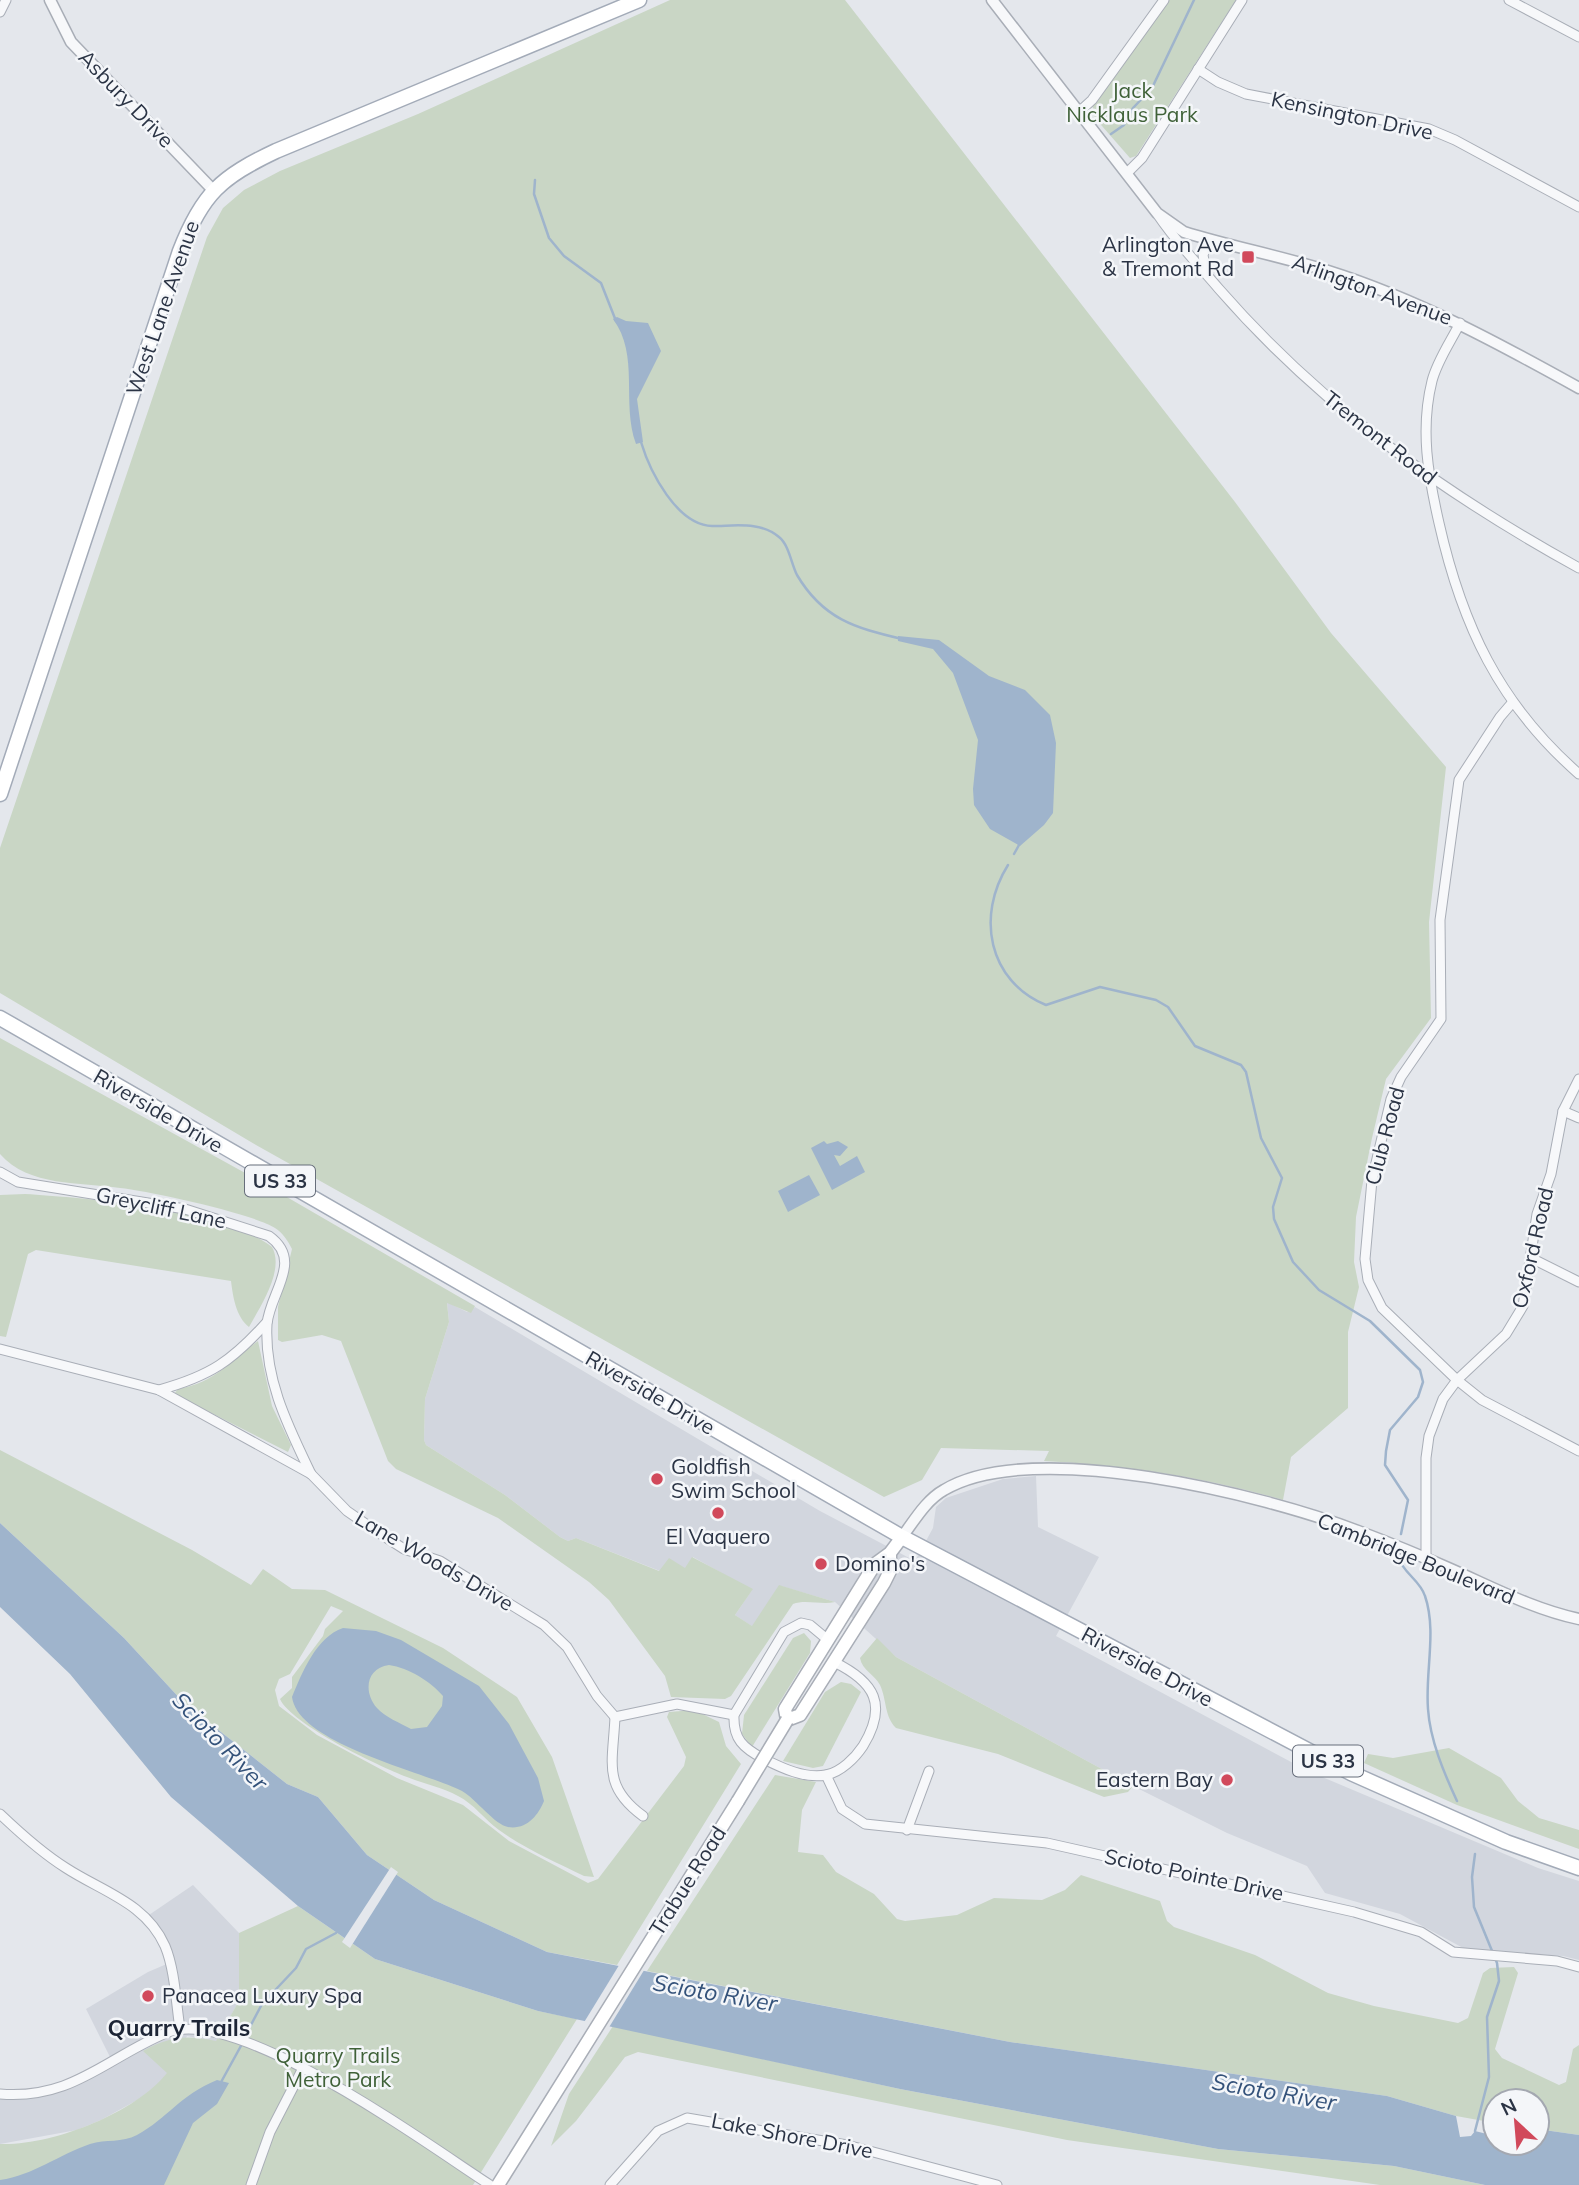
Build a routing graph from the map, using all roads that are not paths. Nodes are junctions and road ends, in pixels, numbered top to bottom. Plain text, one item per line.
1 (6, 0) edge
2 (50, 0) edge
3 (639, 0) edge
4 (992, 0) edge
5 (1164, 0) edge
6 (1242, 0) edge
7 (1509, 0) edge
8 (0, 12) edge
9 (1579, 37) edge
10 (1198, 69) junction
11 (1079, 112) junction
12 (1127, 173) junction
13 (213, 190) junction
14 (1579, 207) edge
15 (1157, 214) junction
16 (1209, 240) junction
17 (1208, 276) junction
18 (1460, 323) junction
19 (1579, 388) edge
20 (1428, 477) junction
21 (1579, 568) edge
22 (1512, 703) junction
23 (4, 770) edge
24 (1579, 774) edge
25 (0, 794) edge
26 (0, 1018) edge
27 (1579, 1079) edge
28 (1563, 1111) junction
29 (1579, 1118) edge
30 (0, 1173) edge
31 (1531, 1258) junction
32 (1579, 1282) edge
33 (267, 1322) junction
34 (0, 1349) edge
35 (1457, 1380) junction
36 (159, 1390) junction
37 (1579, 1451) edge
38 (312, 1474) junction
39 (902, 1537) junction
40 (890, 1553) junction
41 (1426, 1558) junction
42 (1579, 1619) edge
43 (828, 1640) junction
44 (834, 1662) junction
45 (734, 1715) junction
46 (615, 1717) junction
47 (787, 1720) junction
48 (929, 1771) dead end
49 (826, 1775) junction
50 (0, 1814) edge
51 (643, 1816) dead end
52 (908, 1830) junction
53 (1579, 1868) edge
54 (1579, 1967) edge
55 (180, 2029) junction
56 (303, 2068) junction
57 (0, 2094) edge
58 (251, 2185) edge
59 (490, 2185) edge
60 (498, 2185) edge
61 (610, 2185) edge
62 (997, 2185) edge

1 - 8 street
2 - 13 street, Asbury Drive
3 - 13 main road, West Lane Avenue
4 - 11 street, Tremont Road
5 - 11 street
6 - 10 street
7 - 9 street
10 - 12 street
10 - 14 street, Kensington Drive
11 - 12 street, Tremont Road
12 - 15 street, Tremont Road
13 - 23 main road, West Lane Avenue
15 - 16 street, Arlington Avenue
15 - 17 street, Tremont Road
16 - 17 street
16 - 18 street, Arlington Avenue
17 - 20 street, Tremont Road
18 - 19 street, Arlington Avenue
18 - 20 street
20 - 21 street, Tremont Road
20 - 22 street
22 - 24 street
22 - 35 street, Club Road
23 - 25 main road, West Lane Avenue
26 - 39 main road, Riverside Drive / US 33
27 - 28 street, Oxford Road
28 - 29 street
28 - 31 street, Oxford Road
30 - 33 street, Greycliff Lane
31 - 32 street
31 - 35 street, Oxford Road
33 - 36 street, Greycliff Lane
33 - 38 street, Greycliff Lane
34 - 36 street, Lane Woods Drive
35 - 37 street, Club Road
35 - 41 street, Oxford Road
36 - 38 street, Lane Woods Drive
38 - 46 street, Lane Woods Drive
39 - 40 main road, Trabue Road
39 - 41 street, Cambridge Boulevard
39 - 53 main road, Riverside Drive / US 33
40 - 43 main road, Trabue Road
40 - 44 main road, Trabue Road
41 - 42 street, Cambridge Boulevard
43 - 45 street
43 - 47 main road, Trabue Road
44 - 47 main road, Trabue Road
44 - 49 street
45 - 46 street
45 - 49 street
46 - 51 street
47 - 60 main road, Trabue Road, bridge
48 - 52 street
49 - 52 street, Scioto Pointe Drive
50 - 55 street
52 - 54 street, Scioto Pointe Drive
55 - 56 street
55 - 57 street
56 - 58 street
56 - 59 street
61 - 62 street, Lake Shore Drive

